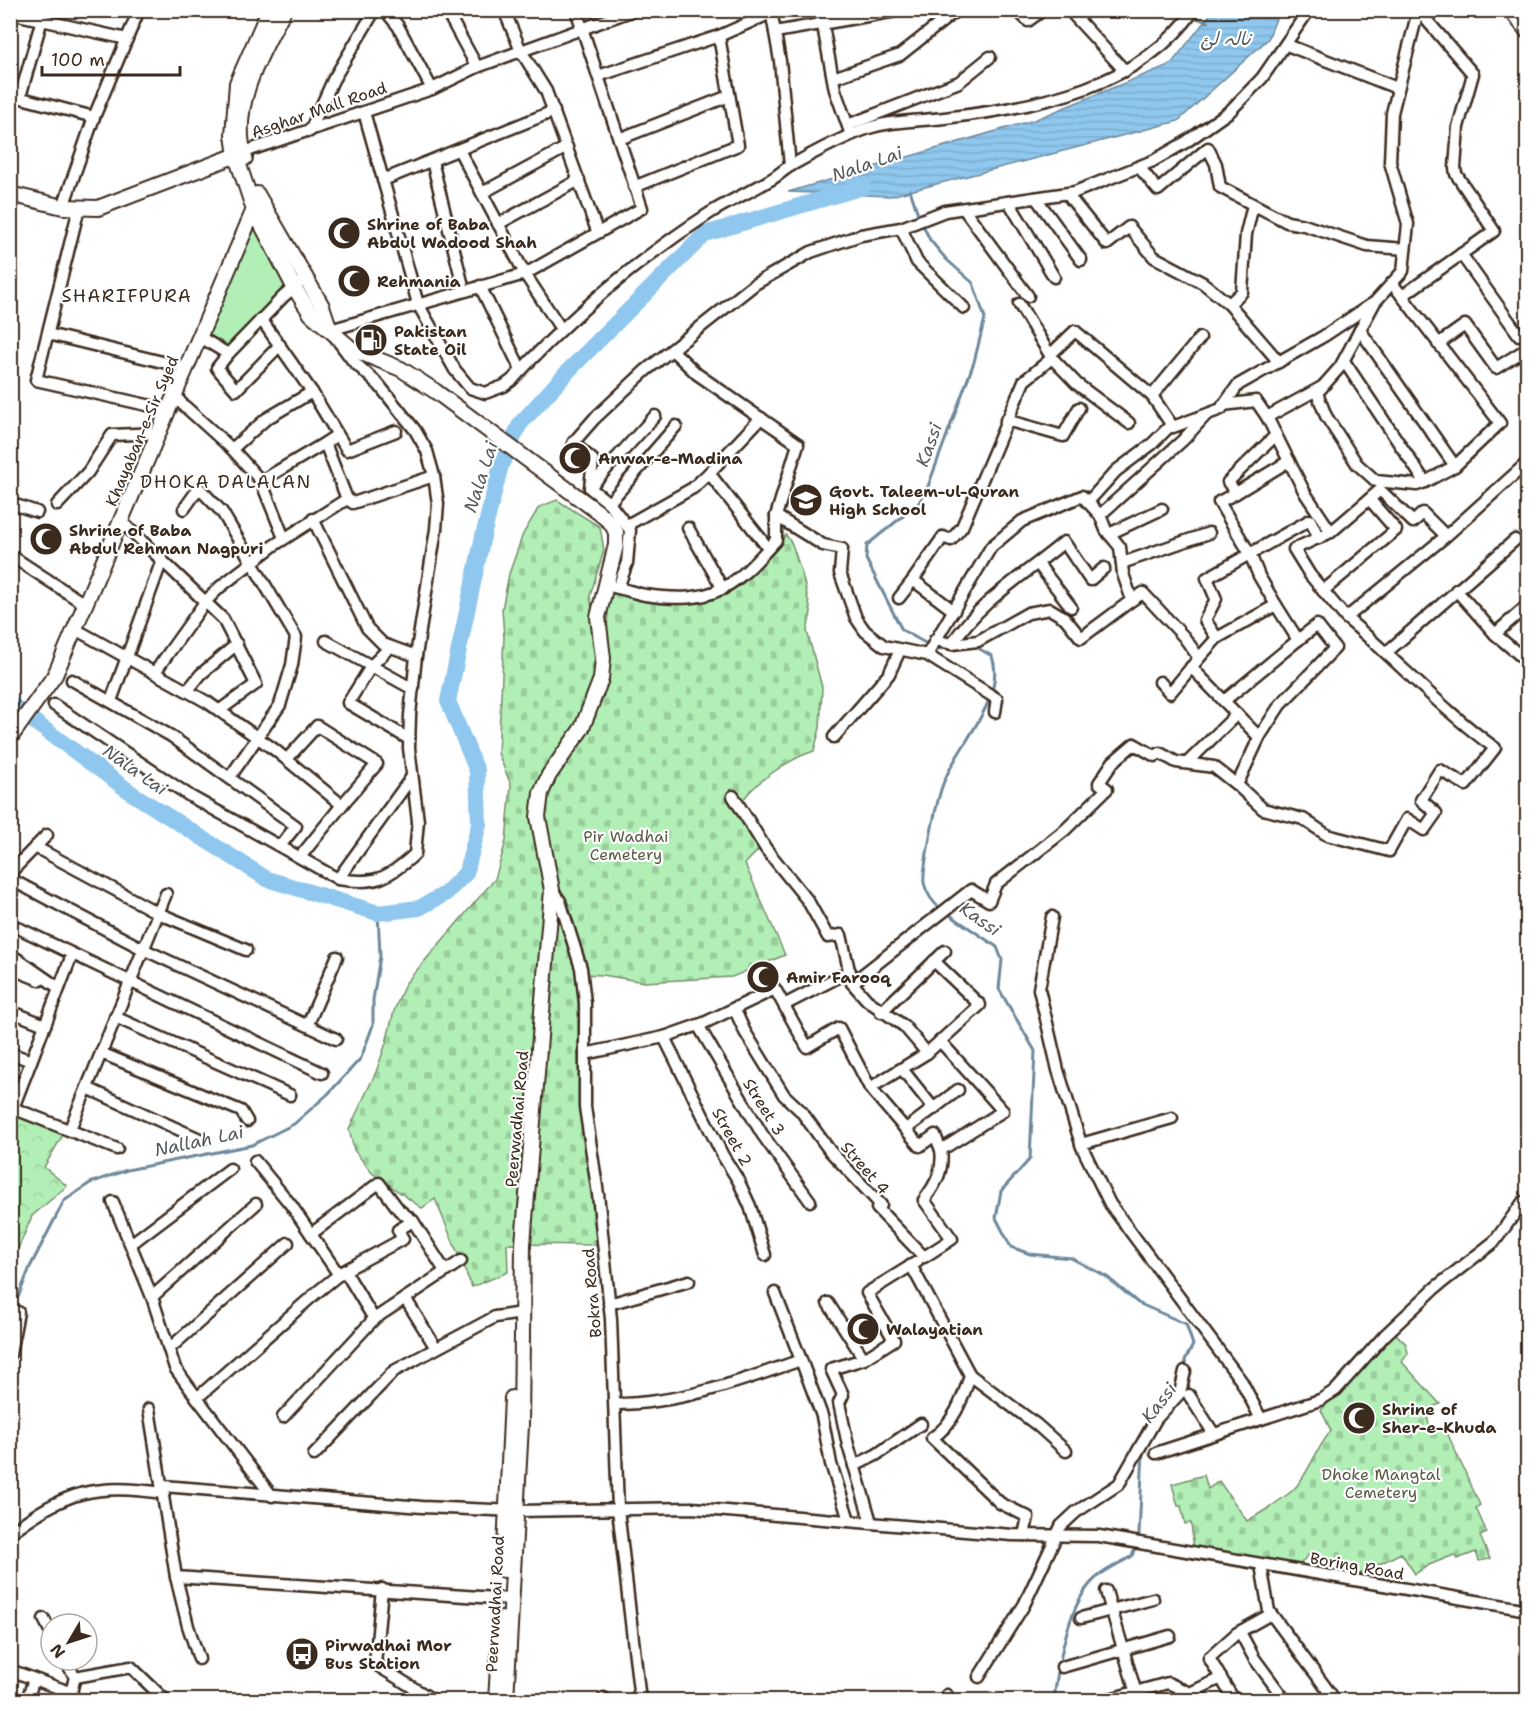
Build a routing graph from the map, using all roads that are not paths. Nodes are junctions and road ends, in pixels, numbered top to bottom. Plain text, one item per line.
1 (139, 10) edge
2 (269, 10) edge
3 (284, 10) edge
4 (375, 10) edge
5 (385, 10) edge
6 (446, 10) edge
7 (504, 10) edge
8 (576, 10) edge
9 (634, 10) edge
10 (820, 10) edge
11 (902, 10) edge
12 (1017, 10) edge
13 (1043, 10) edge
14 (1069, 10) edge
15 (1194, 10) edge
16 (1309, 10) edge
17 (1511, 10) edge
18 (1418, 11) edge
19 (771, 12) edge
20 (10, 13) edge
21 (953, 13) dead end
22 (41, 15) edge
23 (822, 25) junction
24 (582, 30) junction
25 (775, 32) junction
26 (1527, 32) edge
27 (719, 36) junction
28 (127, 39) junction
29 (1287, 45) junction
30 (521, 51) junction
31 (990, 57) dead end
32 (477, 67) junction
33 (1125, 71) junction
34 (598, 76) junction
35 (833, 78) junction
36 (1397, 88) junction
37 (432, 89) junction
38 (15, 96) edge
39 (729, 96) junction
40 (554, 111) junction
41 (364, 112) junction
42 (94, 117) junction
43 (310, 131) junction
44 (850, 131) junction
45 (619, 139) junction
46 (567, 147) junction
47 (459, 150) junction
48 (240, 154) junction
49 (432, 161) junction
50 (790, 166) junction
51 (1139, 167) junction
52 (383, 180) junction
53 (579, 180) junction
54 (634, 187) junction
55 (482, 193) junction
56 (10, 194) edge
57 (1067, 194) junction
58 (1036, 198) junction
59 (1009, 202) junction
60 (1253, 204) junction
61 (256, 205) junction
62 (63, 207) junction
63 (79, 208) junction
64 (964, 209) junction
65 (498, 224) junction
66 (901, 228) junction
67 (597, 231) junction
68 (1405, 249) junction
69 (1461, 254) junction
70 (1081, 260) dead end
71 (525, 274) junction
72 (1054, 277) dead end
73 (299, 283) junction
74 (1392, 284) junction
75 (480, 286) junction
76 (464, 290) junction
77 (1028, 296) dead end
78 (1402, 296) junction
79 (1375, 302) junction
80 (417, 304) junction
81 (1019, 304) dead end
82 (1229, 304) junction
83 (964, 308) dead end
84 (261, 319) junction
85 (561, 329) junction
86 (330, 330) junction
87 (1360, 330) junction
88 (1527, 333) edge
89 (48, 334) junction
90 (200, 336) junction
91 (1200, 338) dead end
92 (1438, 344) junction
93 (279, 345) junction
94 (1527, 348) edge
95 (672, 350) junction
96 (228, 354) junction
97 (1051, 356) junction
98 (1344, 361) junction
99 (1279, 362) junction
100 (187, 368) junction
101 (521, 370) junction
102 (1323, 386) junction
103 (312, 392) junction
104 (176, 393) junction
105 (1152, 396) junction
106 (1223, 405) junction
107 (1079, 408) dead end
108 (169, 410) junction
109 (1206, 415) junction
110 (655, 416) dead end
111 (1267, 417) junction
112 (761, 418) junction
113 (1005, 420) junction
114 (1129, 423) dead end
115 (1171, 424) junction
116 (676, 426) dead end
117 (396, 431) dead end
118 (159, 433) junction
119 (338, 435) junction
120 (1276, 435) junction
121 (325, 443) junction
122 (232, 449) junction
123 (1289, 461) junction
124 (1527, 462) edge
125 (1455, 466) junction
126 (709, 473) junction
127 (434, 476) junction
128 (261, 481) junction
129 (1425, 482) junction
130 (590, 488) junction
131 (1236, 493) junction
132 (346, 499) junction
133 (1370, 500) junction
134 (1088, 502) junction
135 (10, 503) edge
136 (609, 503) junction
137 (57, 505) dead end
138 (183, 509) dead end
139 (1162, 509) dead end
140 (37, 512) dead end
141 (1100, 515) junction
142 (776, 516) junction
143 (313, 519) junction
144 (121, 521) junction
145 (627, 525) junction
146 (688, 528) dead end
147 (1331, 532) junction
148 (1209, 533) dead end
149 (1109, 534) junction
150 (1446, 536) junction
151 (284, 538) junction
152 (1319, 538) junction
153 (1515, 540) dead end
154 (768, 548) junction
155 (1250, 554) junction
156 (10, 555) edge
157 (162, 560) junction
158 (253, 561) junction
159 (1122, 563) junction
160 (1038, 564) junction
161 (1104, 568) dead end
162 (913, 580) junction
163 (611, 587) junction
164 (723, 590) junction
165 (1456, 590) junction
166 (1323, 591) junction
167 (899, 598) dead end
168 (1132, 600) junction
169 (205, 602) junction
170 (86, 604) junction
171 (1276, 605) junction
172 (1527, 605) edge
173 (1071, 607) dead end
174 (954, 611) junction
175 (1346, 618) junction
176 (75, 629) junction
177 (1495, 634) junction
178 (1217, 638) junction
179 (935, 640) junction
180 (1298, 640) junction
181 (326, 641) dead end
182 (237, 644) junction
183 (952, 644) junction
184 (390, 647) junction
185 (900, 650) junction
186 (1387, 652) junction
187 (927, 655) junction
188 (416, 656) junction
189 (127, 657) junction
190 (1195, 662) junction
191 (1527, 662) edge
192 (372, 665) junction
193 (155, 672) junction
194 (72, 680) dead end
195 (1160, 682) dead end
196 (412, 689) junction
197 (188, 690) junction
198 (111, 701) junction
199 (1224, 701) junction
200 (54, 705) dead end
201 (220, 710) junction
202 (995, 712) dead end
203 (1237, 714) junction
204 (834, 737) dead end
205 (1259, 737) junction
206 (10, 738) edge
207 (258, 738) junction
208 (409, 739) junction
209 (287, 759) junction
210 (1186, 764) junction
211 (230, 777) junction
212 (411, 778) junction
213 (1238, 785) junction
214 (734, 796) dead end
215 (342, 805) junction
216 (47, 835) dead end
217 (280, 846) junction
218 (35, 847) junction
219 (300, 856) junction
220 (10, 873) edge
221 (10, 879) edge
222 (338, 879) junction
223 (552, 890) junction
224 (166, 894) dead end
225 (158, 913) junction
226 (1052, 916) dead end
227 (10, 924) edge
228 (143, 949) junction
229 (246, 950) dead end
230 (945, 951) dead end
231 (10, 954) edge
232 (72, 955) junction
233 (337, 957) dead end
234 (934, 961) junction
235 (10, 968) edge
236 (850, 971) junction
237 (130, 980) junction
238 (852, 983) junction
239 (59, 988) junction
240 (784, 1005) junction
241 (735, 1008) junction
242 (10, 1011) edge
243 (881, 1012) junction
244 (115, 1017) junction
245 (308, 1024) junction
246 (45, 1025) junction
247 (699, 1025) junction
248 (664, 1037) junction
249 (336, 1039) dead end
250 (940, 1041) junction
251 (10, 1053) edge
252 (101, 1053) junction
253 (927, 1053) junction
254 (585, 1054) junction
255 (31, 1061) junction
256 (902, 1069) junction
257 (322, 1073) dead end
258 (87, 1088) junction
259 (870, 1088) junction
260 (958, 1090) dead end
261 (290, 1095) dead end
262 (12, 1107) edge
263 (934, 1109) junction
264 (1172, 1118) dead end
265 (247, 1121) dead end
266 (70, 1129) junction
267 (906, 1129) junction
268 (202, 1140) dead end
269 (1081, 1144) junction
270 (117, 1149) dead end
271 (941, 1150) junction
272 (255, 1161) dead end
273 (230, 1169) dead end
274 (1526, 1200) edge
275 (810, 1201) dead end
276 (113, 1202) dead end
277 (256, 1204) dead end
278 (413, 1221) junction
279 (311, 1234) junction
280 (132, 1243) junction
281 (288, 1243) dead end
282 (765, 1255) dead end
283 (924, 1257) junction
284 (461, 1261) dead end
285 (911, 1265) junction
286 (445, 1271) junction
287 (342, 1273) junction
288 (689, 1281) dead end
289 (775, 1293) dead end
290 (153, 1297) junction
291 (405, 1298) junction
292 (828, 1303) dead end
293 (609, 1304) junction
294 (18, 1312) dead end
295 (522, 1316) junction
296 (374, 1319) junction
297 (436, 1348) junction
298 (169, 1349) junction
299 (10, 1354) edge
300 (864, 1359) junction
301 (801, 1360) junction
302 (1185, 1371) dead end
303 (970, 1375) junction
304 (1189, 1395) dead end
305 (197, 1398) junction
306 (615, 1404) junction
307 (150, 1409) dead end
308 (283, 1417) dead end
309 (1261, 1419) junction
310 (921, 1424) dead end
311 (1214, 1434) junction
312 (1066, 1451) dead end
313 (1156, 1453) dead end
314 (314, 1455) dead end
315 (854, 1466) junction
316 (163, 1489) junction
317 (272, 1496) junction
318 (618, 1509) junction
319 (512, 1511) junction
320 (849, 1520) junction
321 (871, 1522) junction
322 (10, 1533) edge
323 (1024, 1535) junction
324 (1056, 1536) junction
325 (1261, 1565) junction
326 (176, 1578) junction
327 (382, 1589) junction
328 (1106, 1591) dead end
329 (507, 1598) junction
330 (1153, 1599) dead end
331 (1112, 1610) junction
332 (1527, 1610) edge
333 (1271, 1614) junction
334 (1081, 1618) dead end
335 (1240, 1632) junction
336 (1170, 1636) dead end
337 (1124, 1649) junction
338 (199, 1659) dead end
339 (1062, 1667) dead end
340 (10, 1670) edge
341 (72, 1672) edge
342 (75, 1677) junction
343 (979, 1677) dead end
344 (1221, 1678) junction
345 (34, 1679) junction
346 (1136, 1693) junction
347 (71, 1697) edge
348 (27, 1701) edge
349 (165, 1701) edge
350 (433, 1701) edge
351 (496, 1701) edge
352 (506, 1701) edge
353 (640, 1701) edge
354 (1106, 1701) edge
355 (1234, 1701) edge
356 (1285, 1701) edge
357 (1335, 1701) edge

1 - 28 street
2 - 48 main road
3 - 48 main road
4 - 43 street
5 - 37 street
6 - 32 street
7 - 30 street
8 - 24 street
9 - 24 street, Asghar Mall Road
10 - 23 street
11 - 23 street
12 - 13 street
14 - 33 street
15 - 33 street
16 - 29 street
17 - 26 main road
18 - 36 street
18 - 69 street
19 - 25 street
19 - 27 street
20 - 22 street
21 - 35 street
22 - 28 street
22 - 38 street
23 - 25 street
23 - 35 street
24 - 30 street, Asghar Mall Road
24 - 34 street
25 - 50 street
27 - 34 street
27 - 39 street
28 - 42 street
29 - 36 street
29 - 51 street
30 - 32 street, Asghar Mall Road
30 - 40 street
31 - 44 street
32 - 37 street, Asghar Mall Road
33 - 44 street
34 - 45 street
35 - 44 street
36 - 68 street
37 - 41 street, Asghar Mall Road
38 - 42 street
39 - 45 street
39 - 54 street
40 - 46 street
40 - 47 street
41 - 43 street, Asghar Mall Road
41 - 52 street
42 - 62 street
43 - 48 street, Asghar Mall Road
44 - 50 street
45 - 54 street
46 - 53 street
46 - 55 street
47 - 49 street
47 - 55 street
48 - 61 main road, Peerwadhai Road
48 - 63 main road, Asghar Mall Road
49 - 52 street
49 - 76 street
50 - 85 street
51 - 57 street
51 - 60 street
52 - 80 street
53 - 65 street
53 - 67 street
54 - 67 street
55 - 65 street
56 - 62 main road, Asghar Mall Road
57 - 58 street
57 - 82 street
58 - 59 street
58 - 70 street
59 - 64 street
59 - 72 street
60 - 68 street
60 - 82 street
61 - 73 main road, Peerwadhai Road
61 - 90 main road, Khayaban-e-Sir Syed
62 - 63 main road, Asghar Mall Road
63 - 89 street
64 - 66 street
64 - 77 street
65 - 71 street
66 - 83 street
66 - 95 street
67 - 71 street
68 - 74 street
69 - 78 street
69 - 88 street
71 - 75 street
71 - 85 street
73 - 84 street
73 - 86 main road, Peerwadhai Road
74 - 78 street
74 - 79 street
75 - 76 street
75 - 101 street
76 - 80 street
78 - 92 street
79 - 87 street
79 - 99 street
80 - 86 street
80 - 101 street
81 - 97 street
82 - 99 street
84 - 93 street
84 - 96 street
85 - 101 street
86 - 127 street
86 - 163 main road, Peerwadhai Road
87 - 98 street
87 - 125 street
89 - 100 street
89 - 108 street
90 - 96 street
90 - 100 main road, Khayaban-e-Sir Syed
91 - 105 street
92 - 94 street
92 - 125 street
93 - 96 street
93 - 103 street
95 - 112 street
95 - 130 street
97 - 105 street
97 - 113 street
97 - 114 street
98 - 102 street
98 - 129 street
99 - 106 street
100 - 104 main road, Khayaban-e-Sir Syed
102 - 111 street
102 - 129 street
103 - 119 street
103 - 122 street
104 - 108 main road, Khayaban-e-Sir Syed
104 - 122 street
105 - 115 street
106 - 109 street
106 - 111 street
107 - 113 street
108 - 118 main road, Khayaban-e-Sir Syed
109 - 115 street
109 - 141 street
110 - 130 street
111 - 120 street
112 - 126 street
112 - 142 street
113 - 162 street
115 - 134 street
116 - 136 street
117 - 119 street
118 - 137 street
118 - 144 main road, Khayaban-e-Sir Syed
119 - 121 street
120 - 123 street
120 - 131 street
121 - 128 street
121 - 132 street
122 - 128 street
123 - 131 street
123 - 147 street
124 - 150 street
125 - 129 street
126 - 145 street
126 - 154 street
127 - 132 street
127 - 188 street
128 - 151 street
130 - 136 street
131 - 155 street
132 - 143 street
133 - 147 street
133 - 150 street
133 - 166 street
134 - 141 street
134 - 174 street
135 - 140 street
136 - 145 street
138 - 158 street
139 - 149 street
141 - 149 street
142 - 154 street
142 - 185 street
143 - 151 street
143 - 184 street
144 - 157 street
144 - 170 main road, Khayaban-e-Sir Syed
145 - 163 street
146 - 164 street
147 - 152 street
148 - 159 street
149 - 159 street
150 - 175 street
151 - 158 street
152 - 155 street
152 - 166 street
153 - 165 street
154 - 164 street
155 - 171 street
155 - 178 street
156 - 170 street
157 - 169 street
157 - 189 street
158 - 169 street
158 - 207 street
159 - 168 street
160 - 161 street
160 - 173 street
160 - 183 street
162 - 167 street
162 - 174 street
163 - 164 street
163 - 223 main road, Peerwadhai Road
165 - 177 street
165 - 186 street
166 - 175 street
168 - 183 street
168 - 190 street
169 - 182 street
169 - 193 street
170 - 176 main road, Khayaban-e-Sir Syed
171 - 178 street
171 - 180 street
172 - 177 street
174 - 179 street
175 - 186 street
176 - 189 street
176 - 206 main road, Khayaban-e-Sir Syed
177 - 191 street
178 - 190 street
179 - 183 street
179 - 187 street
180 - 199 street
180 - 205 street
181 - 192 street
182 - 197 street
182 - 201 street
184 - 188 street
184 - 192 street
185 - 187 street
185 - 204 street
186 - 213 street
187 - 202 street
188 - 196 street
189 - 193 street
189 - 198 street
190 - 195 street
190 - 199 street
192 - 196 street
192 - 208 street
193 - 197 street
194 - 198 street
196 - 208 street
197 - 201 street
198 - 211 street
199 - 203 street
200 - 217 street
201 - 207 street
203 - 205 street
203 - 210 street
205 - 213 street
207 - 209 street
207 - 211 street
208 - 212 street
209 - 215 street
209 - 215 street
210 - 213 street
210 - 238 street
211 - 217 street
212 - 222 street
212 - 222 street
214 - 236 street
215 - 219 street
216 - 218 street
217 - 219 street
218 - 220 street
218 - 225 street
219 - 222 street
221 - 228 street
223 - 254 street, Bokra Road
223 - 295 main road, Peerwadhai Road
224 - 225 street
225 - 228 street
225 - 229 street
226 - 269 street
227 - 232 street
228 - 237 street
228 - 245 street
230 - 234 street
231 - 239 street
232 - 237 street
232 - 239 street
233 - 245 street
234 - 243 street
234 - 250 street
235 - 239 street
236 - 238 street
236 - 240 street
237 - 244 street
237 - 257 street
238 - 243 street
239 - 246 street
240 - 241 street
240 - 259 street
241 - 247 street
241 - 283 street, Street 4
242 - 246 street
243 - 253 street
244 - 252 street
244 - 261 street
245 - 249 street
246 - 255 street
247 - 248 street
247 - 275 street, Street 3
248 - 254 street
248 - 282 street, Street 2
250 - 253 street
250 - 271 street
251 - 255 street
252 - 258 street
252 - 265 street
253 - 256 street
254 - 293 street, Bokra Road
255 - 262 street
256 - 259 street
256 - 263 street
258 - 266 street
258 - 268 street
259 - 267 street
260 - 263 street
262 - 266 street
263 - 267 street
264 - 269 street
266 - 270 street
267 - 271 street
269 - 309 street
271 - 283 street
272 - 279 street
273 - 280 street
274 - 309 street
276 - 280 street
277 - 290 street
278 - 279 street
278 - 286 street
278 - 287 street
279 - 287 street
280 - 290 street
281 - 298 street
283 - 285 street
284 - 286 street
285 - 300 street
285 - 303 street
286 - 291 street
287 - 296 street
287 - 305 street
288 - 293 street
289 - 301 street
290 - 298 street
291 - 296 street
291 - 297 street
292 - 300 street
293 - 306 street, Bokra Road
294 - 299 street
295 - 297 street
295 - 319 main road, Peerwadhai Road
296 - 308 street
297 - 314 street
298 - 305 street
300 - 315 street
301 - 306 street
301 - 320 street
302 - 324 street
303 - 312 street
303 - 323 street
304 - 311 street
305 - 317 street
306 - 318 street, Bokra Road
307 - 316 street
309 - 311 street
310 - 315 street
311 - 313 street
315 - 321 street
316 - 317 street, Boring Road
316 - 322 street, Boring Road
316 - 326 street
317 - 319 street, Boring Road
318 - 319 street, Boring Road
318 - 320 street, Boring Road
318 - 353 street, Bokra Road
319 - 329 main road, Peerwadhai Road
320 - 321 street, Boring Road
321 - 323 street, Boring Road
323 - 324 street, Boring Road
324 - 325 street, Boring Road
324 - 343 street
325 - 332 street, Boring Road
325 - 333 street
326 - 327 street
326 - 338 street
327 - 329 street
327 - 350 street
328 - 331 street
329 - 351 main road
329 - 352 main road, Peerwadhai Road
330 - 331 street
331 - 334 street
331 - 337 street
333 - 335 street
333 - 357 street
335 - 344 street
335 - 356 street
336 - 337 street
337 - 339 street
337 - 346 street
340 - 345 street
341 - 342 street
342 - 347 street
342 - 349 street
344 - 346 street
344 - 355 street
345 - 347 street
345 - 348 street
346 - 354 street

